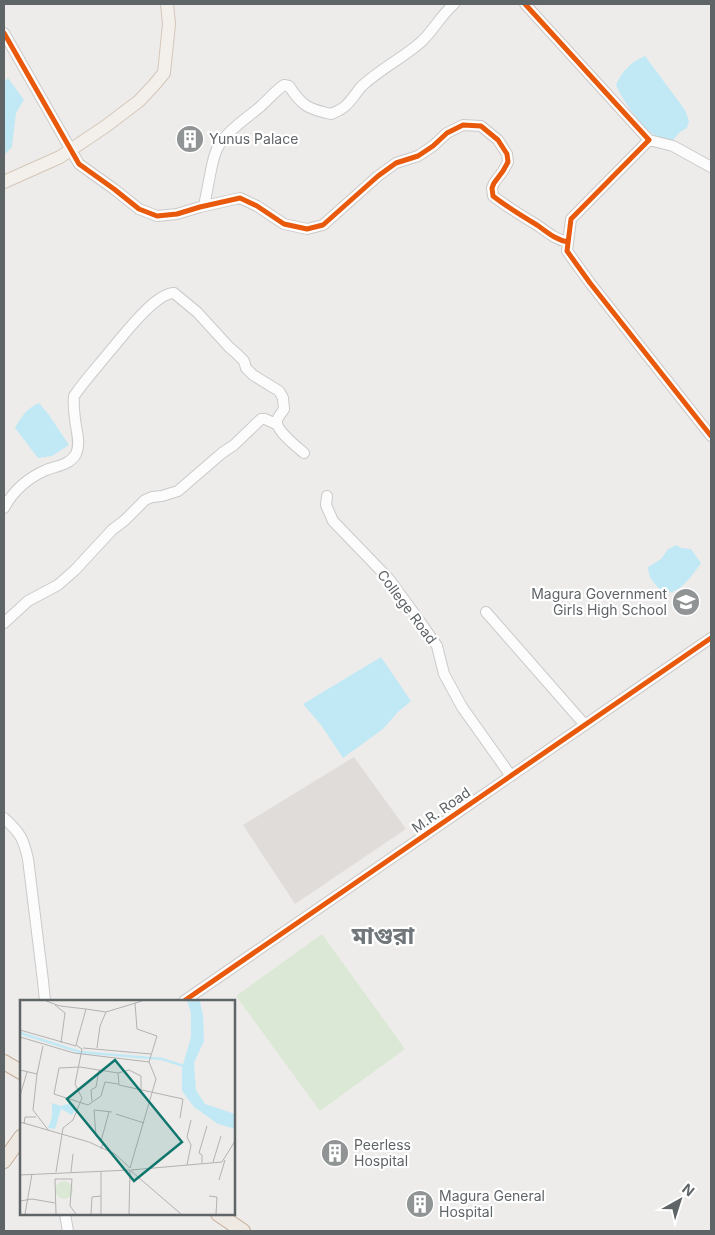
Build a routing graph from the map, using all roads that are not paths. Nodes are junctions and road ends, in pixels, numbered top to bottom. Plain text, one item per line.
1 (167, 4) edge
2 (454, 4) edge
3 (525, 4) edge
4 (4, 33) edge
5 (649, 140) junction
6 (70, 150) junction
7 (711, 167) edge
8 (4, 182) edge
9 (204, 206) junction
10 (568, 242) junction
11 (276, 424) junction
12 (711, 436) edge
13 (304, 453) dead end
14 (327, 496) dead end
15 (4, 508) edge
16 (486, 612) dead end
17 (4, 623) edge
18 (711, 638) edge
19 (584, 725) junction
20 (511, 776) junction
21 (4, 818) edge
22 (44, 1000) edge
23 (185, 1000) edge
24 (5, 1064) edge
25 (20, 1072) edge
26 (20, 1078) edge
27 (20, 1139) edge
28 (4, 1161) edge
29 (64, 1215) edge
30 (219, 1215) edge
31 (68, 1231) edge
32 (243, 1231) edge

1 - 6 main road
2 - 9 street
3 - 5 street
4 - 6 street
5 - 7 street
5 - 10 street
6 - 8 main road
6 - 9 street
9 - 10 street
10 - 12 street
11 - 13 street
11 - 15 street
11 - 17 street
14 - 20 street, College Road
16 - 19 street
18 - 19 street, M.R. Road
19 - 20 street, M.R. Road
20 - 23 street, M.R. Road
21 - 22 street
24 - 25 highway
24 - 26 highway
27 - 28 highway
29 - 31 street
30 - 32 highway

